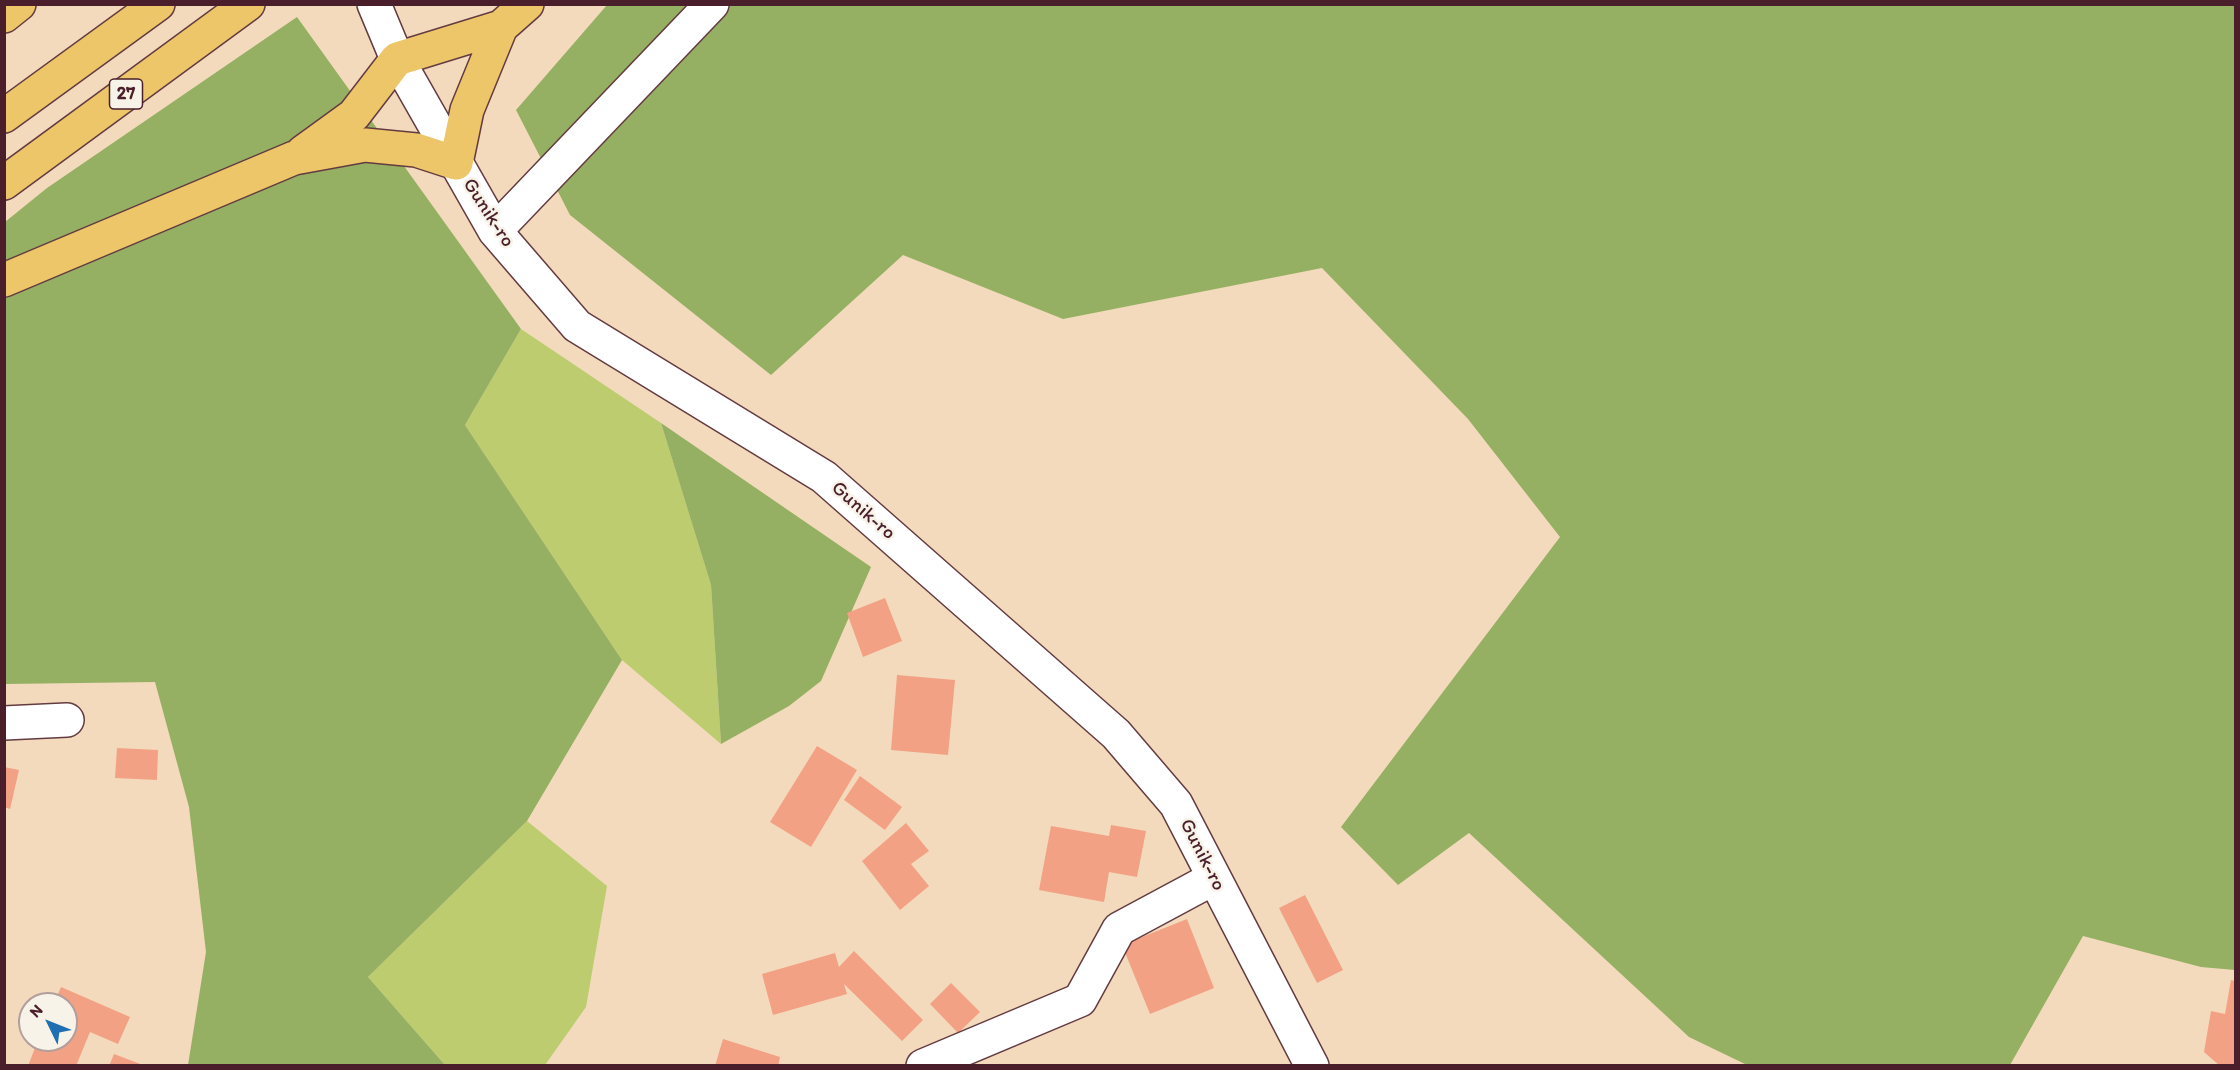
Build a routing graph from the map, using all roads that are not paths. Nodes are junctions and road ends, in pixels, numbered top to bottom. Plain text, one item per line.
1 (19, 4) edge
2 (158, 4) edge
3 (248, 4) edge
4 (374, 4) edge
5 (527, 4) edge
6 (712, 4) edge
7 (4, 16) edge
8 (501, 27) junction
9 (398, 59) junction
10 (4, 116) edge
11 (294, 159) junction
12 (456, 163) junction
13 (4, 183) edge
14 (495, 231) junction
15 (4, 280) edge
16 (67, 720) dead end
17 (4, 723) edge
18 (1214, 878) junction
19 (923, 1065) edge
20 (1312, 1065) edge

1 - 7 highway
2 - 10 highway
3 - 13 highway, 27
4 - 9 street, Gunik-ro
5 - 8 highway
6 - 14 street
8 - 9 highway
8 - 12 highway
9 - 11 highway
9 - 12 street, Gunik-ro
11 - 12 highway
11 - 15 highway
12 - 14 street, Gunik-ro
14 - 18 street, Gunik-ro
16 - 17 street
18 - 19 street
18 - 20 street, Gunik-ro

